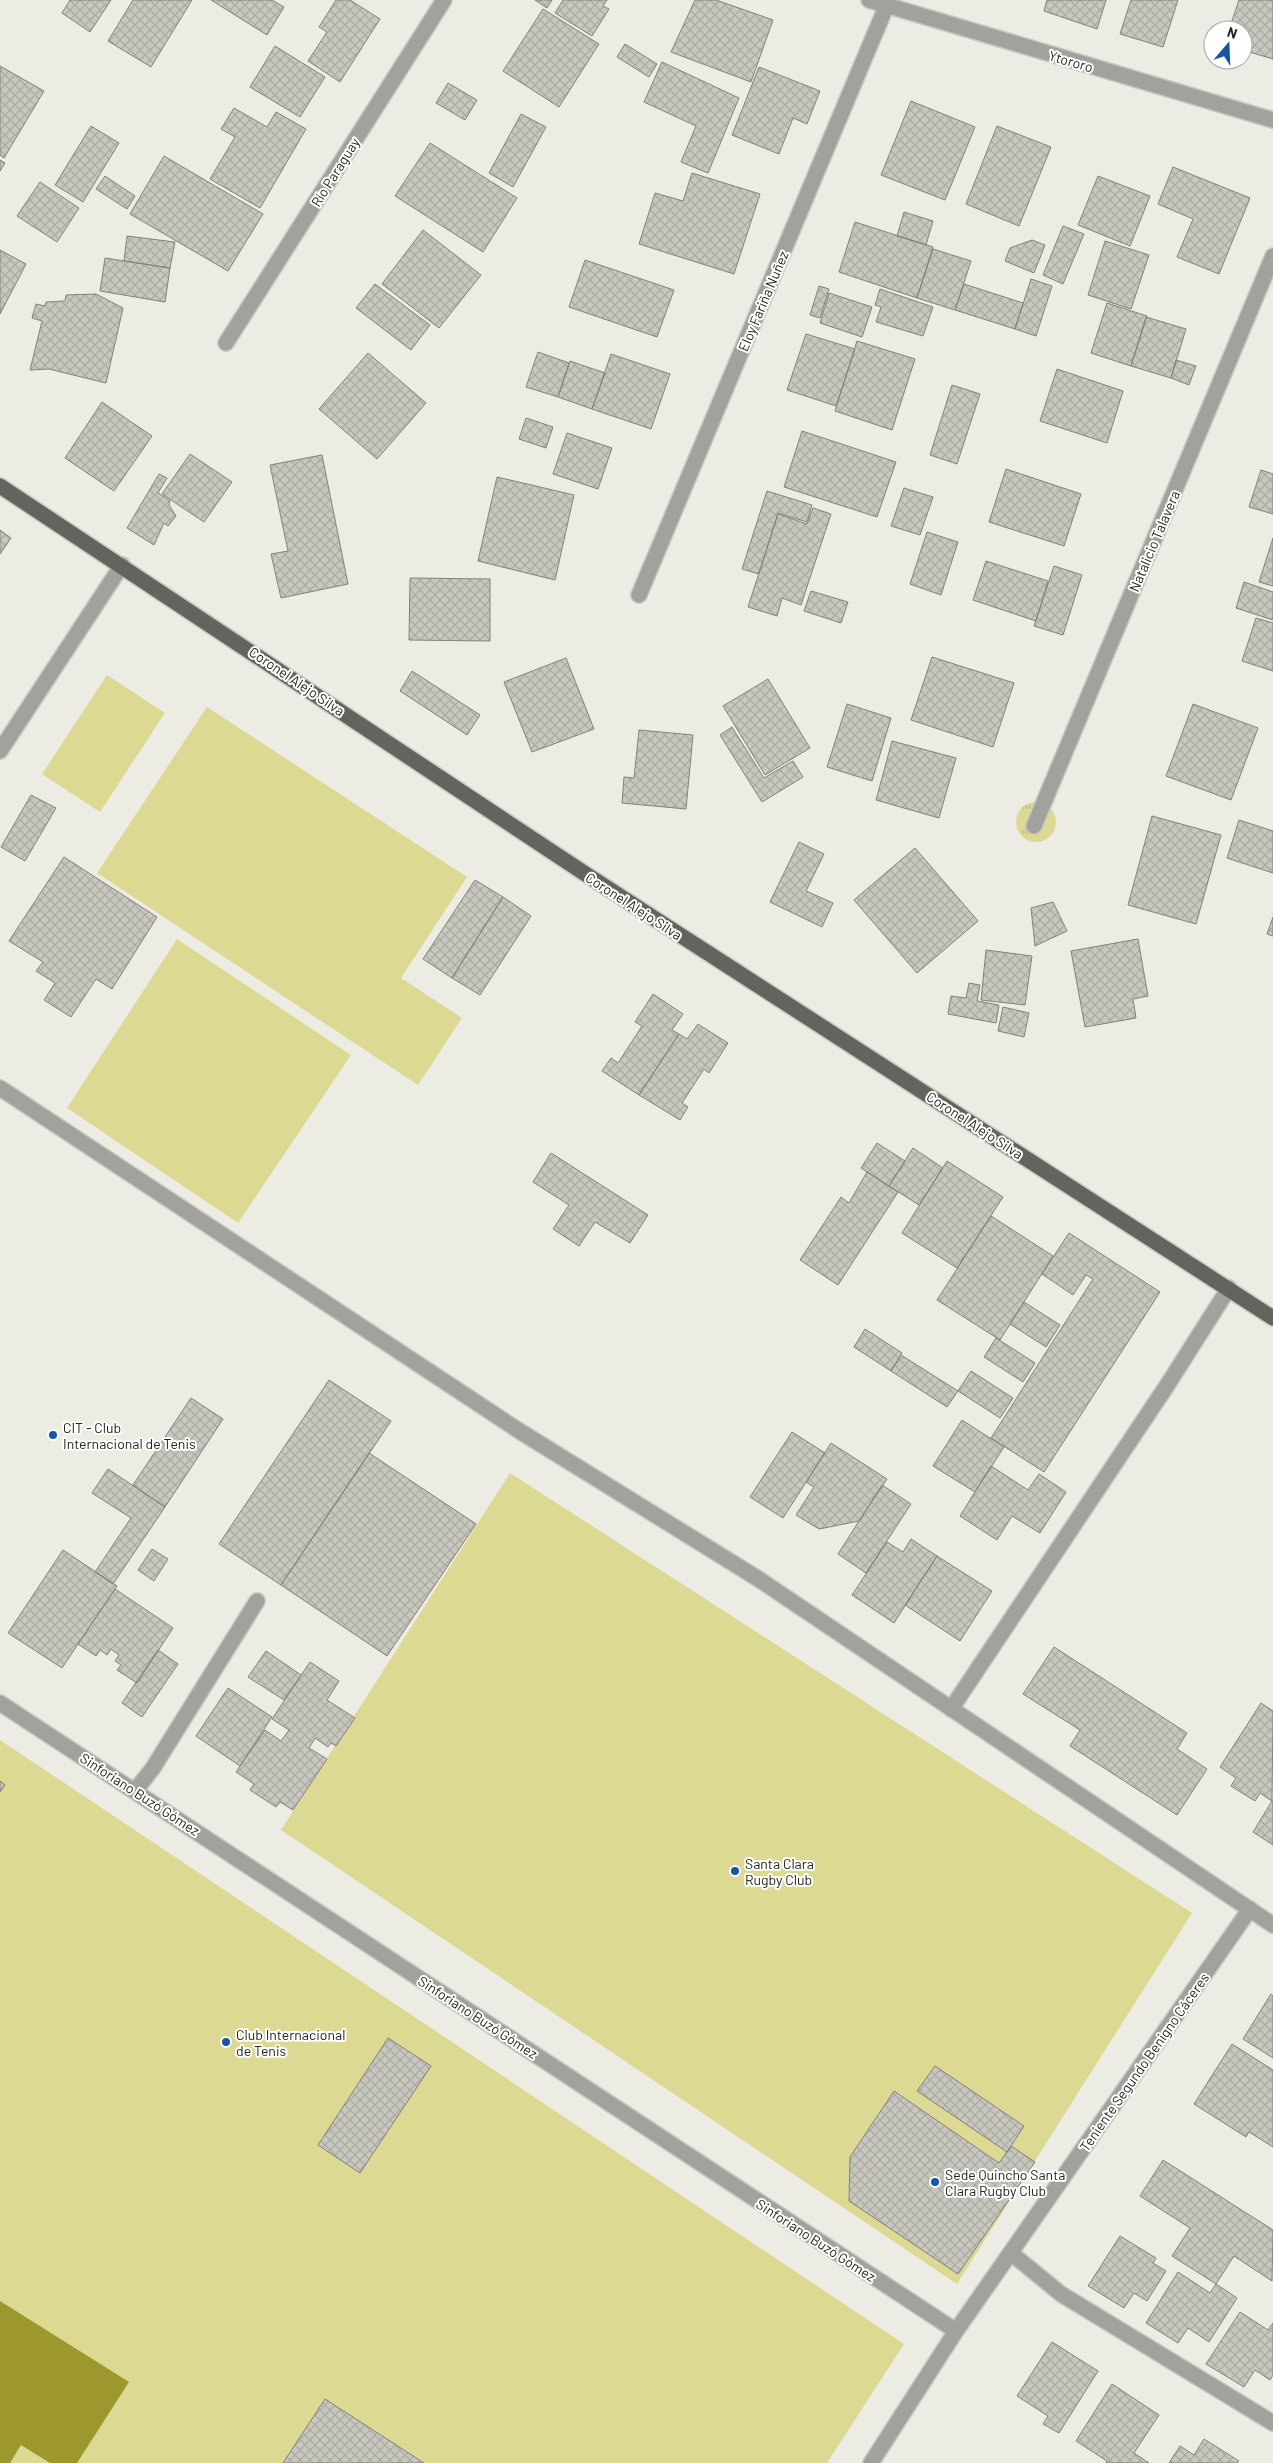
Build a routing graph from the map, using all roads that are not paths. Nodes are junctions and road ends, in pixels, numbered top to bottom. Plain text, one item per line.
1 (444, 0) edge
2 (869, 0) edge
3 (886, 6) junction
4 (1273, 120) edge
5 (1273, 256) edge
6 (226, 343) dead end
7 (0, 486) edge
8 (122, 565) junction
9 (639, 595) dead end
10 (0, 751) edge
11 (1034, 826) dead end
12 (0, 1088) edge
13 (1228, 1288) junction
14 (1273, 1318) edge
15 (258, 1601) dead end
16 (0, 1704) edge
17 (951, 1708) junction
18 (135, 1791) junction
19 (1250, 1909) junction
20 (1273, 1925) edge
21 (1011, 2252) junction
22 (956, 2331) junction
23 (1273, 2423) edge
24 (871, 2463) edge

1 - 6 street, Río Paraguay
2 - 3 street, Ytororo
3 - 4 street, Ytororo
3 - 9 street, Eloy Fariña Nuñez
5 - 11 street, Natalicio Talavera
7 - 8 main road, Coronel Alejo Silva
8 - 10 street
8 - 13 main road, Coronel Alejo Silva
12 - 17 street
13 - 14 main road, Coronel Alejo Silva
13 - 17 street
15 - 18 street
16 - 18 street, Sinforiano Buzó Gómez
17 - 19 street
18 - 22 street, Sinforiano Buzó Gómez
19 - 20 street
19 - 21 street, Teniente Segundo Benigno Cáceres
21 - 22 street, Teniente Segundo Benigno Cáceres
21 - 23 street
22 - 24 street, Teniente Segundo Benigno Cáceres

